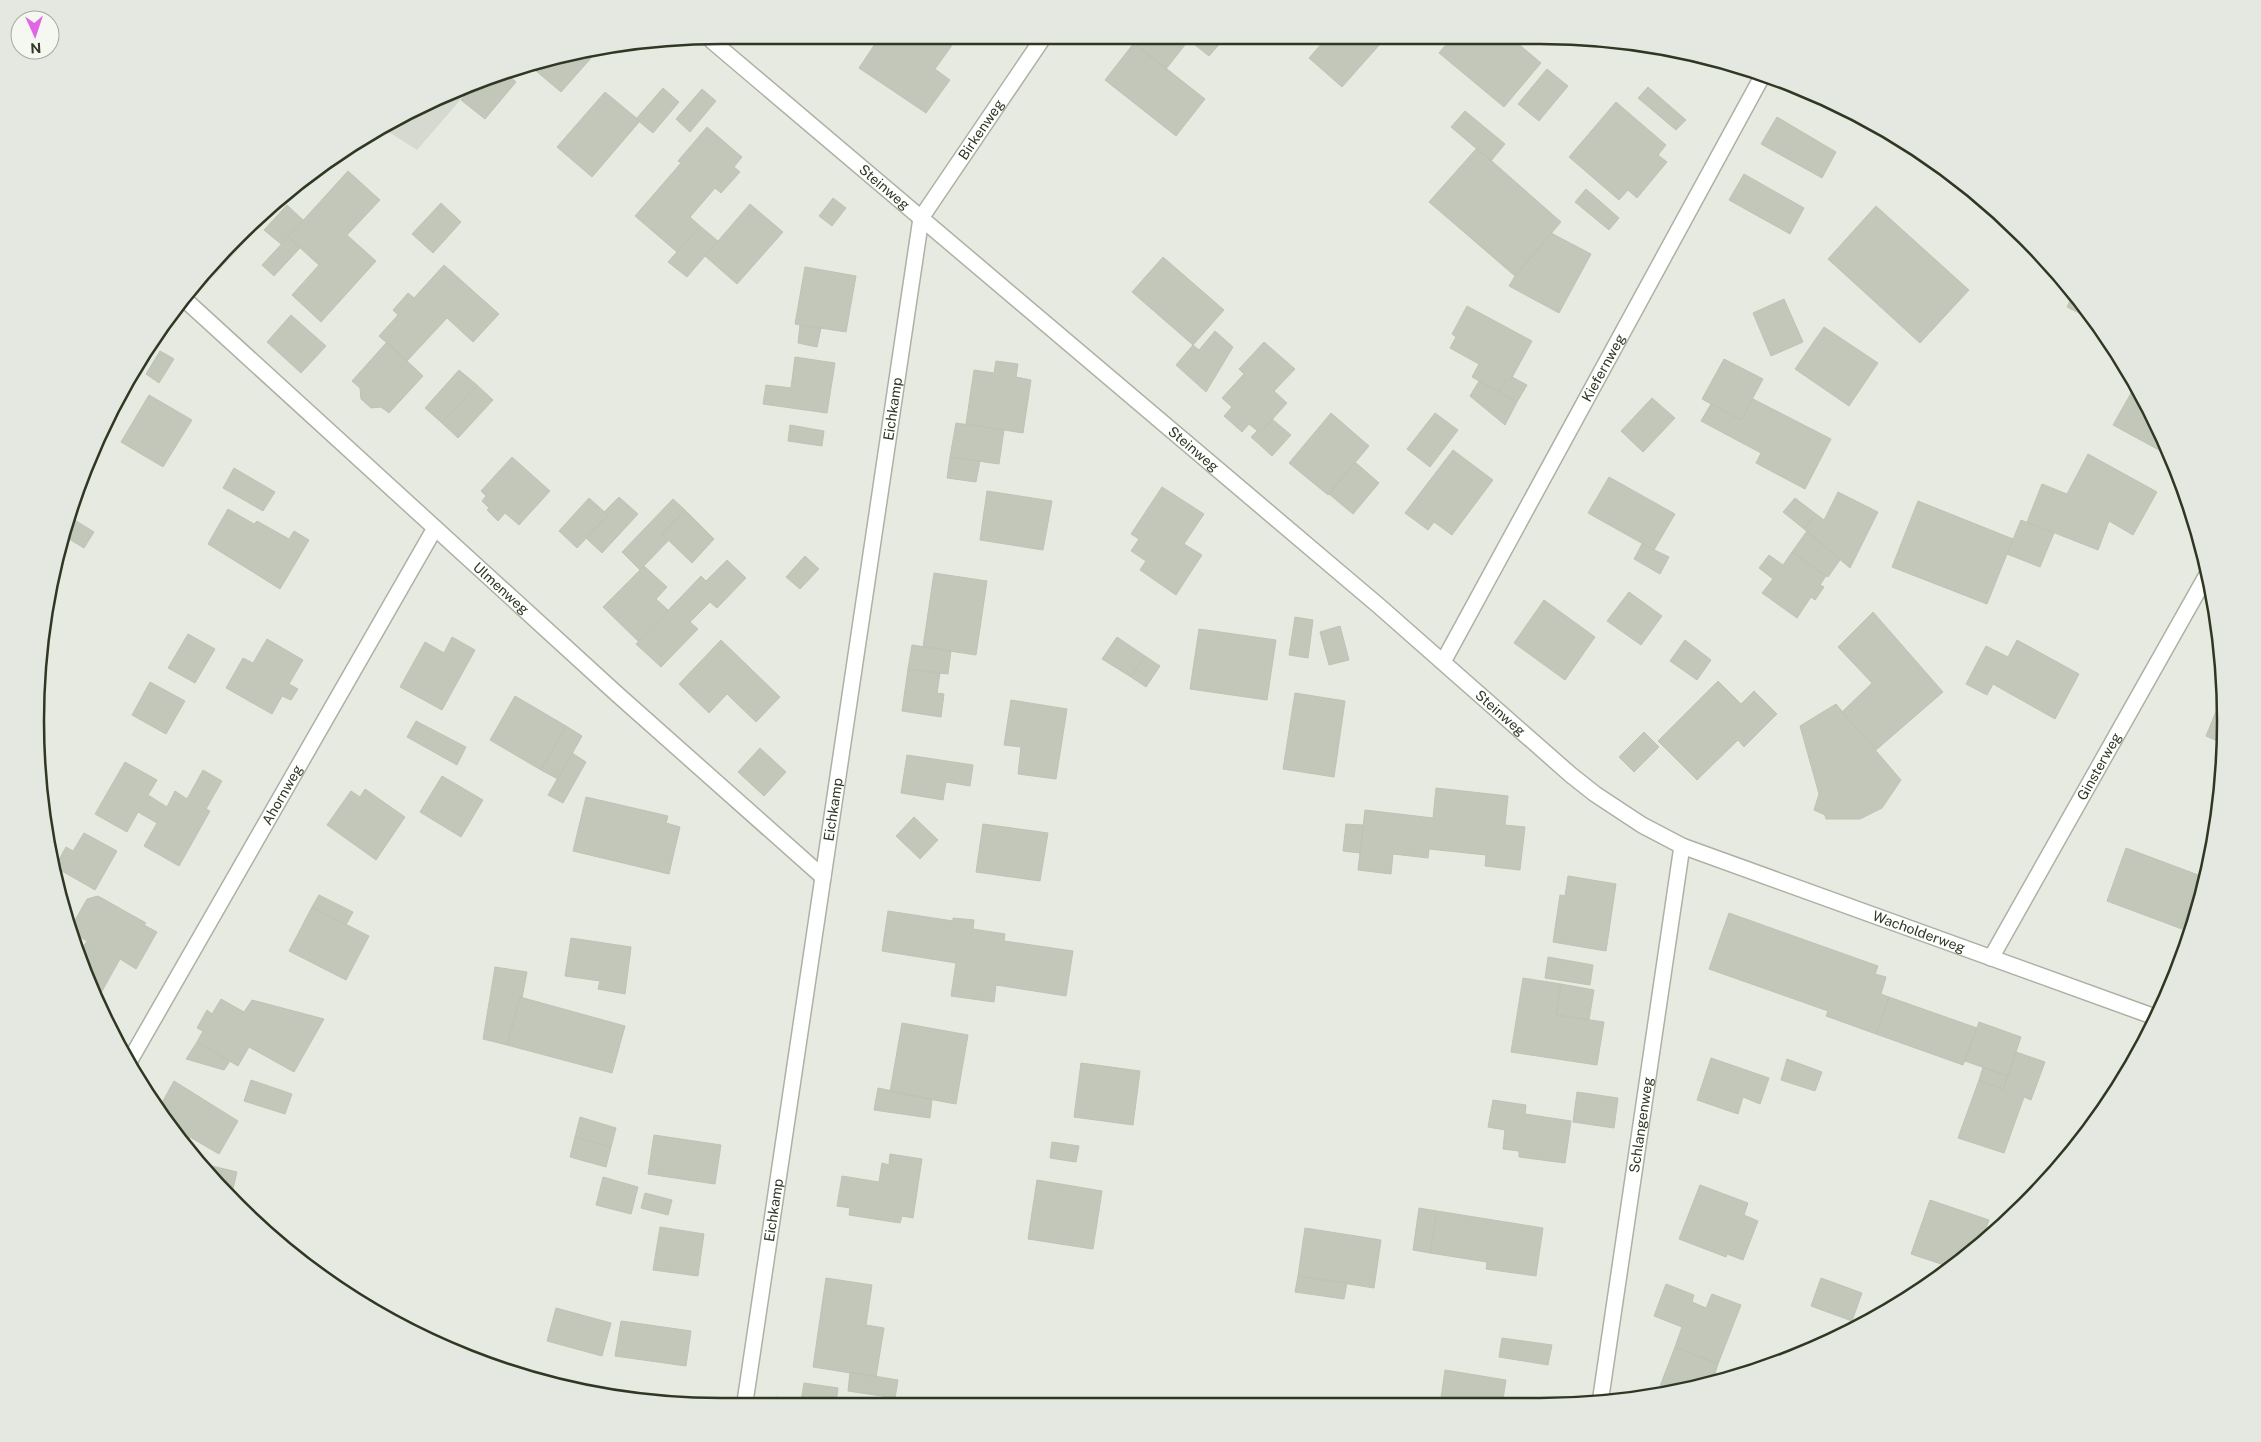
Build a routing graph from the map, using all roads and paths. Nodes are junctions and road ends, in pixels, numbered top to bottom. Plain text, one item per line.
1 (716, 44) edge
2 (1039, 44) edge
3 (1760, 81) edge
4 (921, 218) junction
5 (189, 303) edge
6 (435, 528) junction
7 (2203, 583) edge
8 (1443, 662) junction
9 (1682, 846) junction
10 (823, 877) junction
11 (1991, 958) junction
12 (2150, 1015) edge
13 (132, 1056) edge
14 (1601, 1395) edge
15 (746, 1398) edge

1 - 4 street, Steinweg
2 - 4 street, Birkenweg
3 - 8 street, Kiefernweg
4 - 8 street, Steinweg
4 - 10 street, Eichkamp
5 - 6 street, Ulmenweg
6 - 10 street, Ulmenweg
6 - 13 street, Ahornweg
7 - 11 street, Ginsterweg
8 - 9 street, Steinweg
9 - 11 street, Wacholderweg
9 - 14 street, Schlangenweg
10 - 15 street, Eichkamp
11 - 12 street, Wacholderweg

